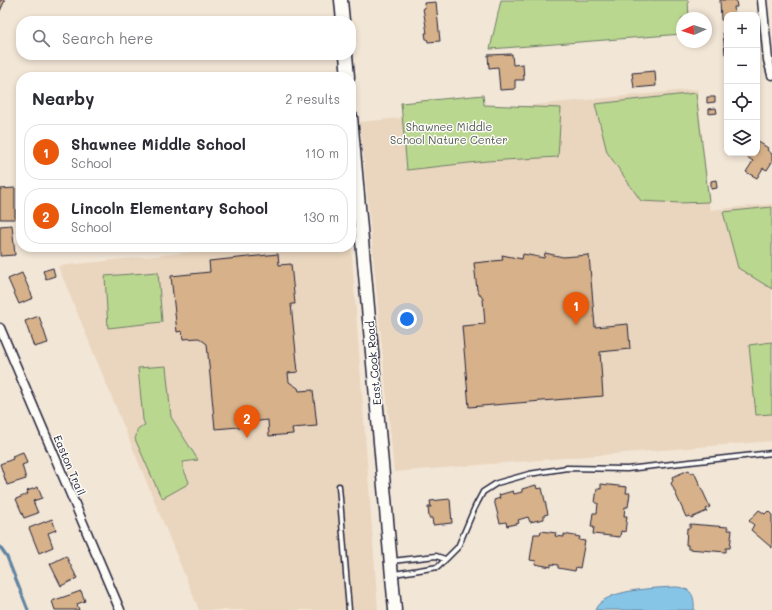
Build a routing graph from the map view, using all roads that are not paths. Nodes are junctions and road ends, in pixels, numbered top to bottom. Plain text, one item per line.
1 (341, 0) edge
2 (762, 0) edge
3 (343, 16) edge
4 (346, 60) edge
5 (348, 72) edge
6 (772, 76) edge
7 (356, 172) edge
8 (0, 328) edge
9 (772, 453) edge
10 (338, 486) dead end
11 (445, 559) junction
12 (391, 561) junction
13 (392, 574) junction
14 (120, 610) edge
15 (349, 610) edge
16 (395, 610) edge

1 - 3 main road
2 - 6 street
4 - 5 main road
7 - 12 main road, East Cook Road
8 - 14 street, Easton Trail
9 - 11 lane
10 - 15 lane
11 - 12 lane
11 - 13 lane
12 - 13 main road, East Cook Road
13 - 16 main road, East Cook Road

